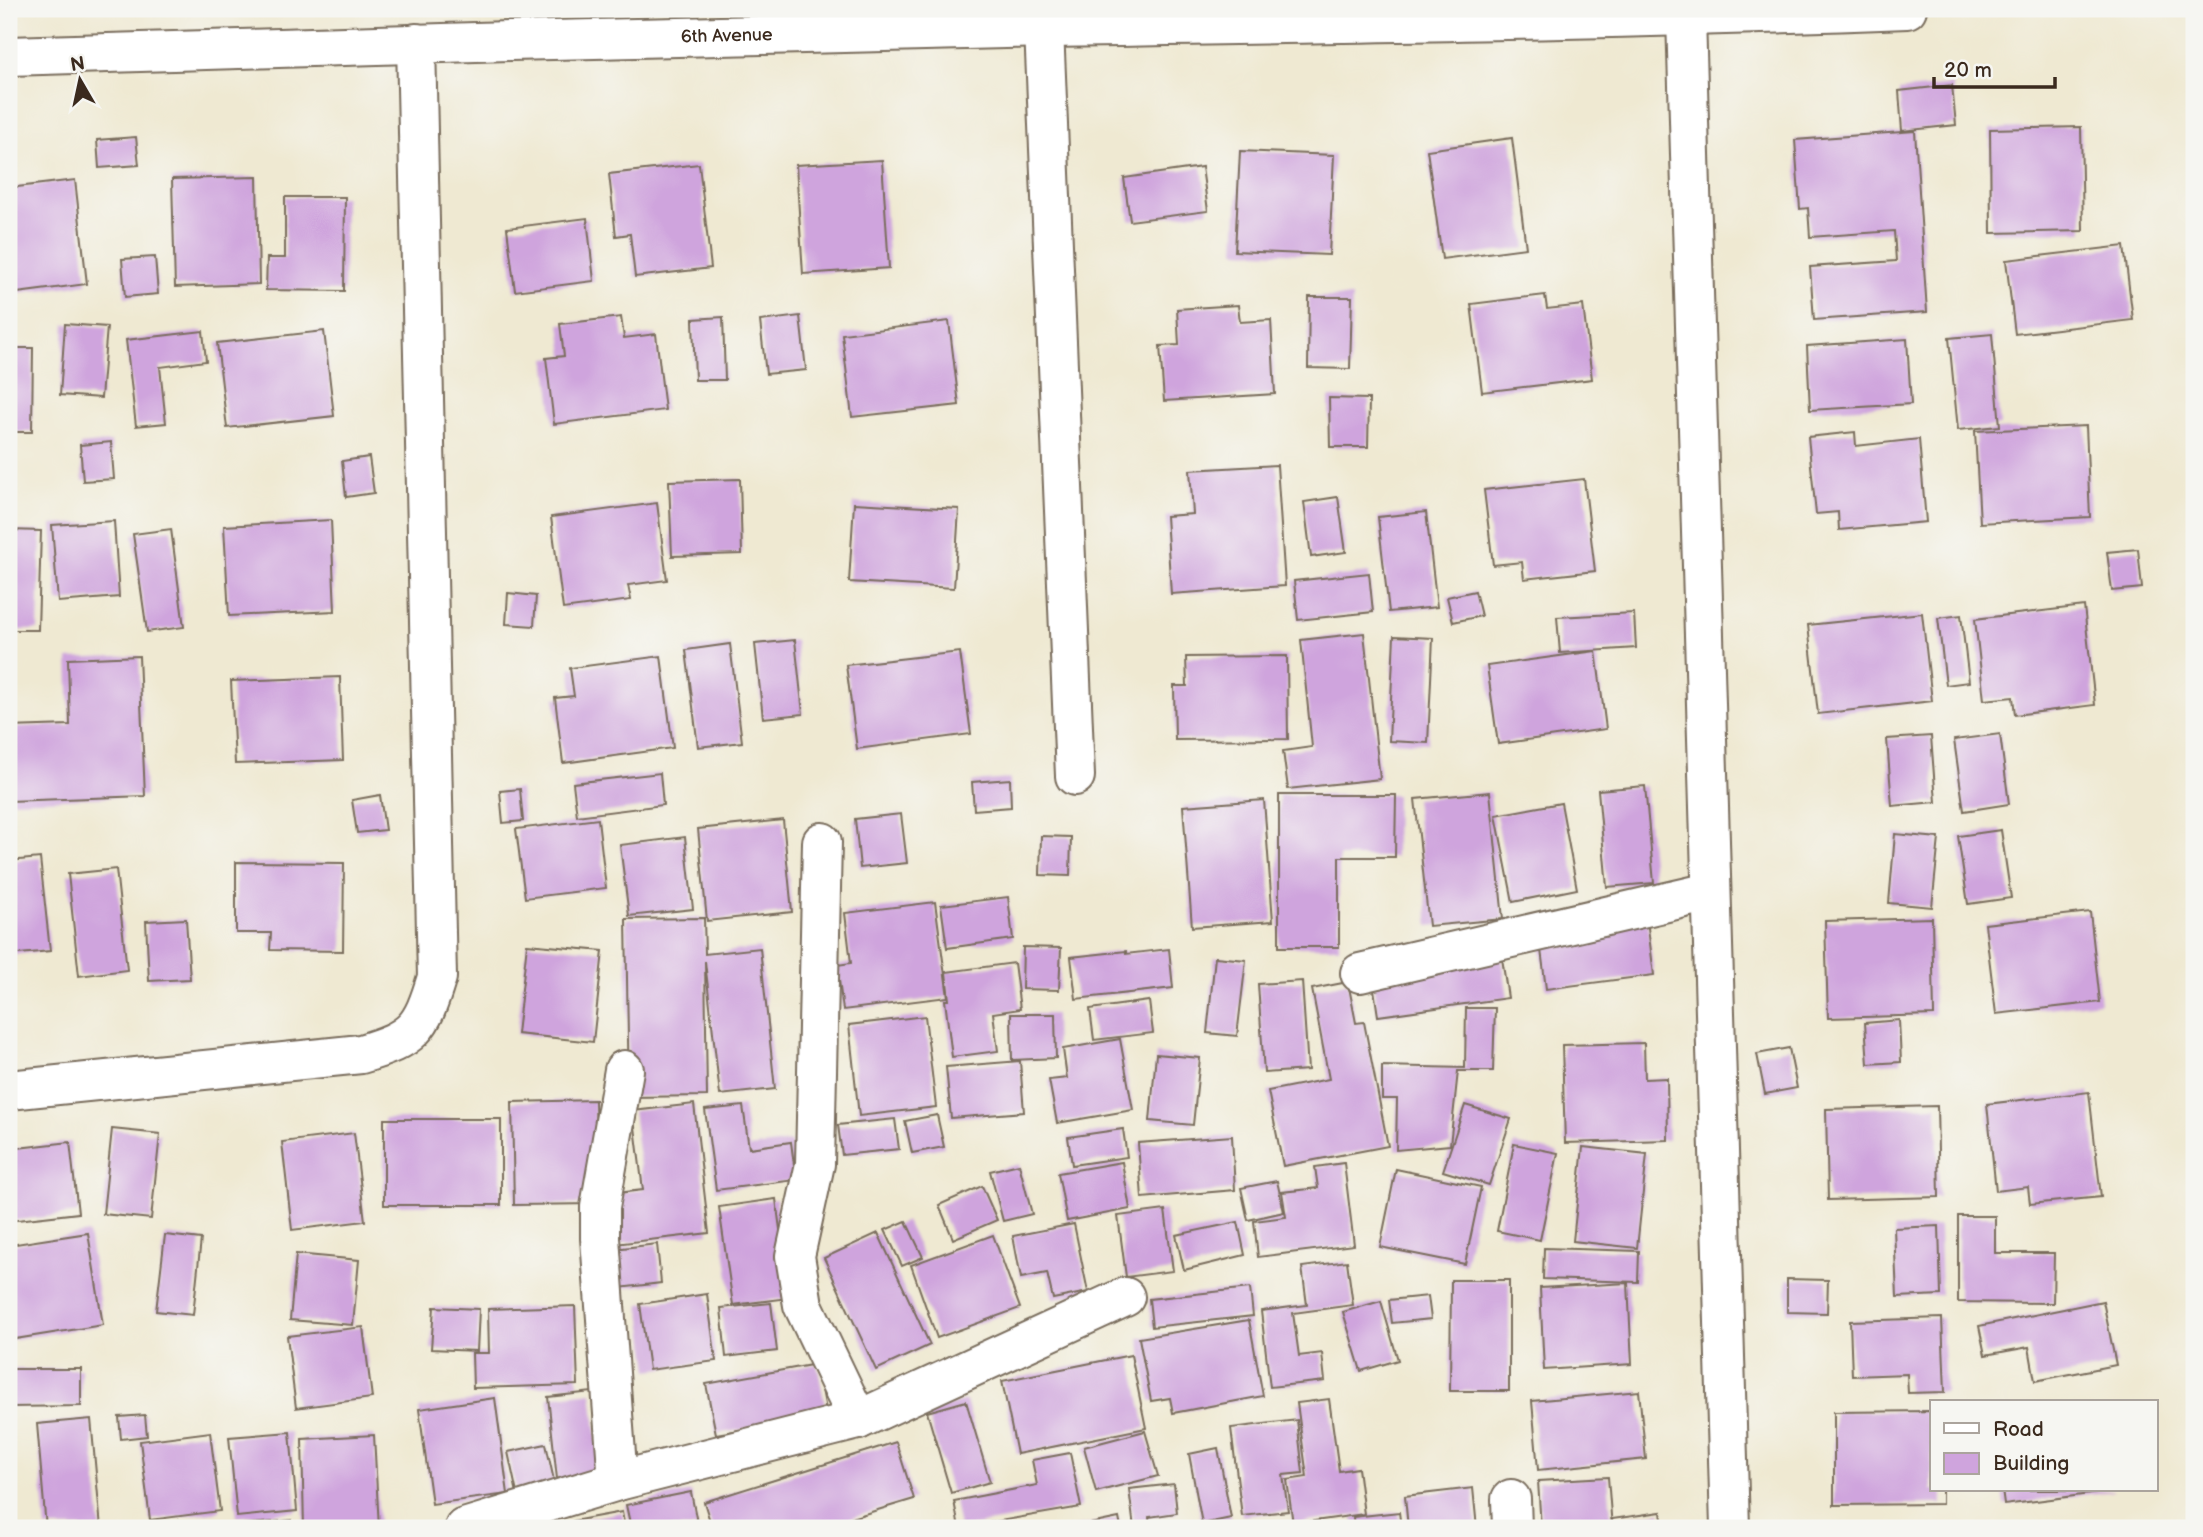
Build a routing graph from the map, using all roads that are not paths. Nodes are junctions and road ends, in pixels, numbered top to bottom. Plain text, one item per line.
1 (1907, 9) edge
2 (1330, 16) edge
3 (1242, 17) edge
4 (1686, 18) junction
5 (1044, 28) junction
6 (416, 43) junction
7 (9, 56) edge
8 (1075, 776) dead end
9 (822, 842) dead end
10 (1710, 892) junction
11 (1360, 973) dead end
12 (624, 1070) dead end
13 (9, 1090) edge
14 (1125, 1297) dead end
15 (858, 1420) junction
16 (618, 1481) junction
17 (464, 1528) edge
18 (1730, 1528) edge

1 - 4 street, 6th Avenue
2 - 3 street, 6th Avenue
2 - 4 street, 6th Avenue
3 - 5 street, 6th Avenue
4 - 10 street
5 - 6 street, 6th Avenue
5 - 8 street
6 - 7 street, 6th Avenue
6 - 13 street
9 - 15 street
10 - 11 street
10 - 18 street
12 - 16 street
14 - 15 street
15 - 16 street
16 - 17 street

